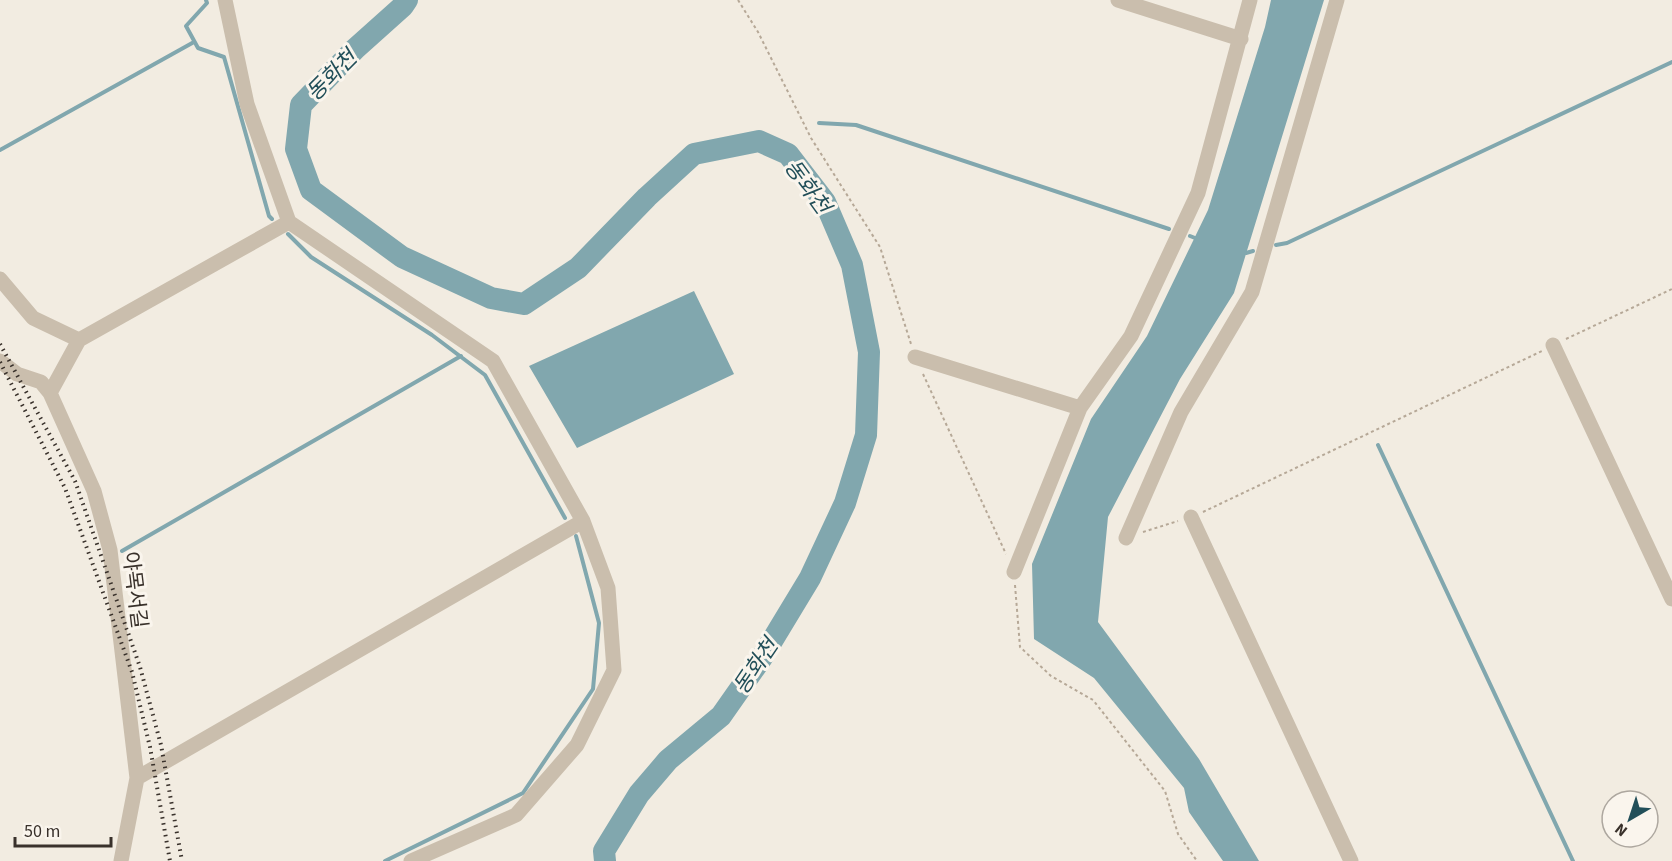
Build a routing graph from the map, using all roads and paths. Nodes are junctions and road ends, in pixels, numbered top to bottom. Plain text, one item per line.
1 (225, 0) edge
2 (738, 0) edge
3 (1119, 0) edge
4 (1250, 0) edge
5 (1337, 0) edge
6 (1241, 39) junction
7 (288, 222) junction
8 (0, 279) edge
9 (1672, 289) edge
10 (79, 340) junction
11 (1554, 345) junction
12 (915, 357) junction
13 (0, 361) edge
14 (50, 393) junction
15 (1080, 408) junction
16 (1191, 517) junction
17 (583, 520) junction
18 (1126, 538) joint
19 (1014, 572) junction
20 (1672, 599) edge
21 (137, 778) junction
22 (121, 861) edge
23 (411, 861) edge
24 (1197, 861) edge
25 (1351, 861) edge

1 - 7 street
2 - 12 path
3 - 6 street
4 - 6 street
5 - 18 street
6 - 15 street
7 - 10 street
7 - 17 street
8 - 10 street
9 - 11 path
10 - 14 street
11 - 16 path
11 - 20 street
12 - 15 street
12 - 19 path
13 - 14 street
14 - 21 street, 야목서길
15 - 19 street
16 - 18 path
16 - 25 street
17 - 21 street
17 - 23 street
19 - 24 path
21 - 22 street, 야목서길

